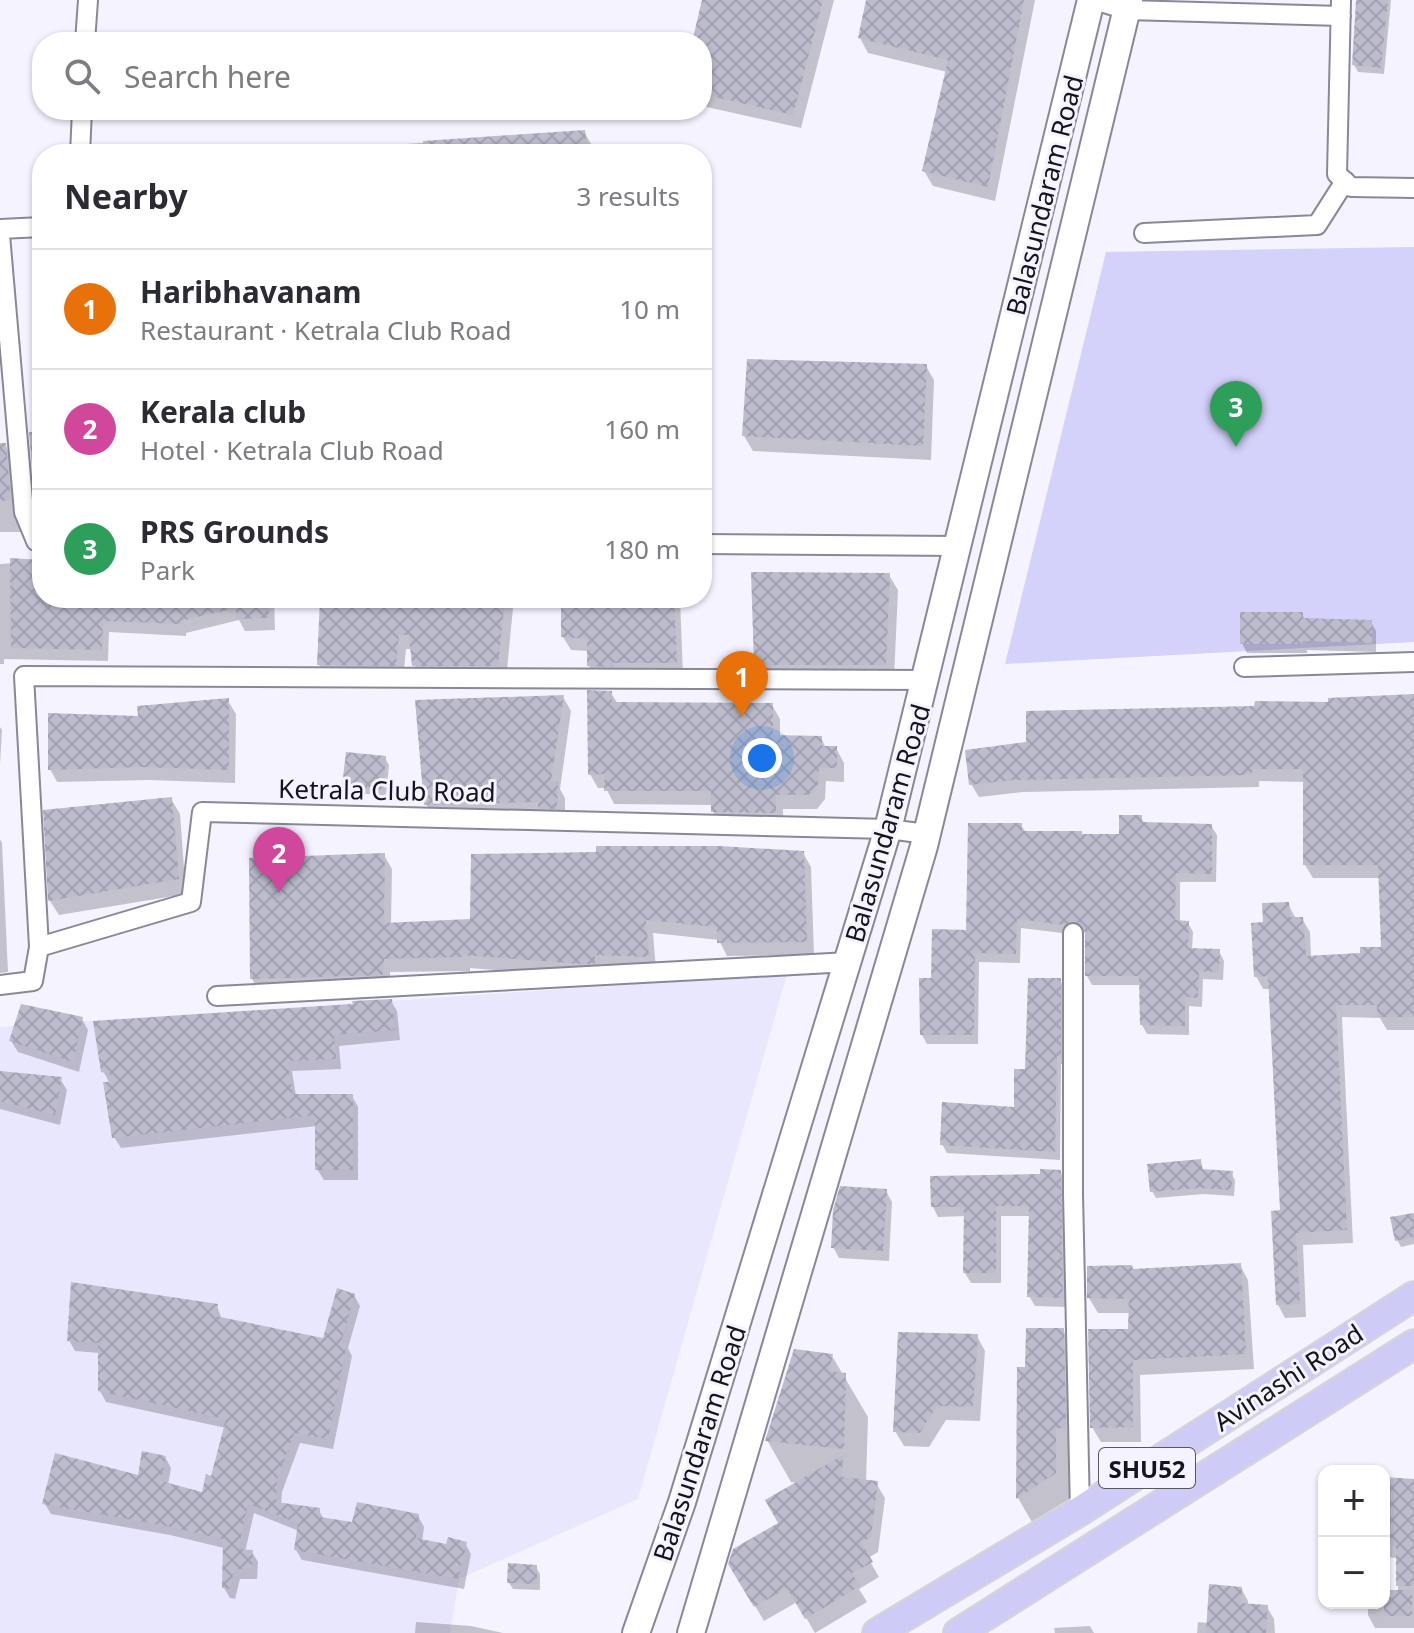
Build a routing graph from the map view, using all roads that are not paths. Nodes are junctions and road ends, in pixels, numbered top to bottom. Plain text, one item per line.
1 (88, 0) edge
2 (1093, 0) edge
3 (1128, 5) edge
4 (1341, 8) edge
5 (86, 32) edge
6 (82, 120) edge
7 (80, 144) edge
8 (1345, 181) junction
9 (1414, 188) edge
10 (32, 227) edge
11 (0, 229) edge
12 (1144, 233) dead end
13 (0, 235) edge
14 (977, 470) junction
15 (1015, 479) junction
16 (32, 531) edge
17 (712, 544) edge
18 (959, 546) junction
19 (1414, 662) edge
20 (1244, 667) dead end
21 (927, 680) junction
22 (888, 829) junction
23 (927, 834) junction
24 (1073, 933) dead end
25 (39, 947) junction
26 (849, 962) junction
27 (0, 985) edge
28 (217, 996) dead end
29 (1414, 1296) edge
30 (1414, 1344) edge
31 (1080, 1511) junction
32 (636, 1633) edge
33 (691, 1633) edge
34 (877, 1633) edge
35 (958, 1633) edge

1 - 5 street
2 - 3 street
2 - 14 main road, Balasundaram Road
3 - 4 street
3 - 15 main road, Balasundaram Road
4 - 8 street
6 - 7 street
8 - 9 street
8 - 12 street
10 - 11 street
13 - 16 street
14 - 15 main road
14 - 18 main road, Balasundaram Road
15 - 23 main road, Balasundaram Road
17 - 18 street
18 - 21 main road, Balasundaram Road
19 - 20 street
21 - 22 main road, Balasundaram Road
21 - 25 street
22 - 23 street
22 - 25 street, Ketrala Club Road
22 - 26 main road, Balasundaram Road
23 - 33 main road, Balasundaram Road
24 - 31 street
25 - 27 street
26 - 28 street
26 - 32 main road, Balasundaram Road
29 - 31 main road, Avinashi Road / SHU52
30 - 35 main road, Avinashi Road / SHU52
31 - 34 main road, Avinashi Road / SHU52

